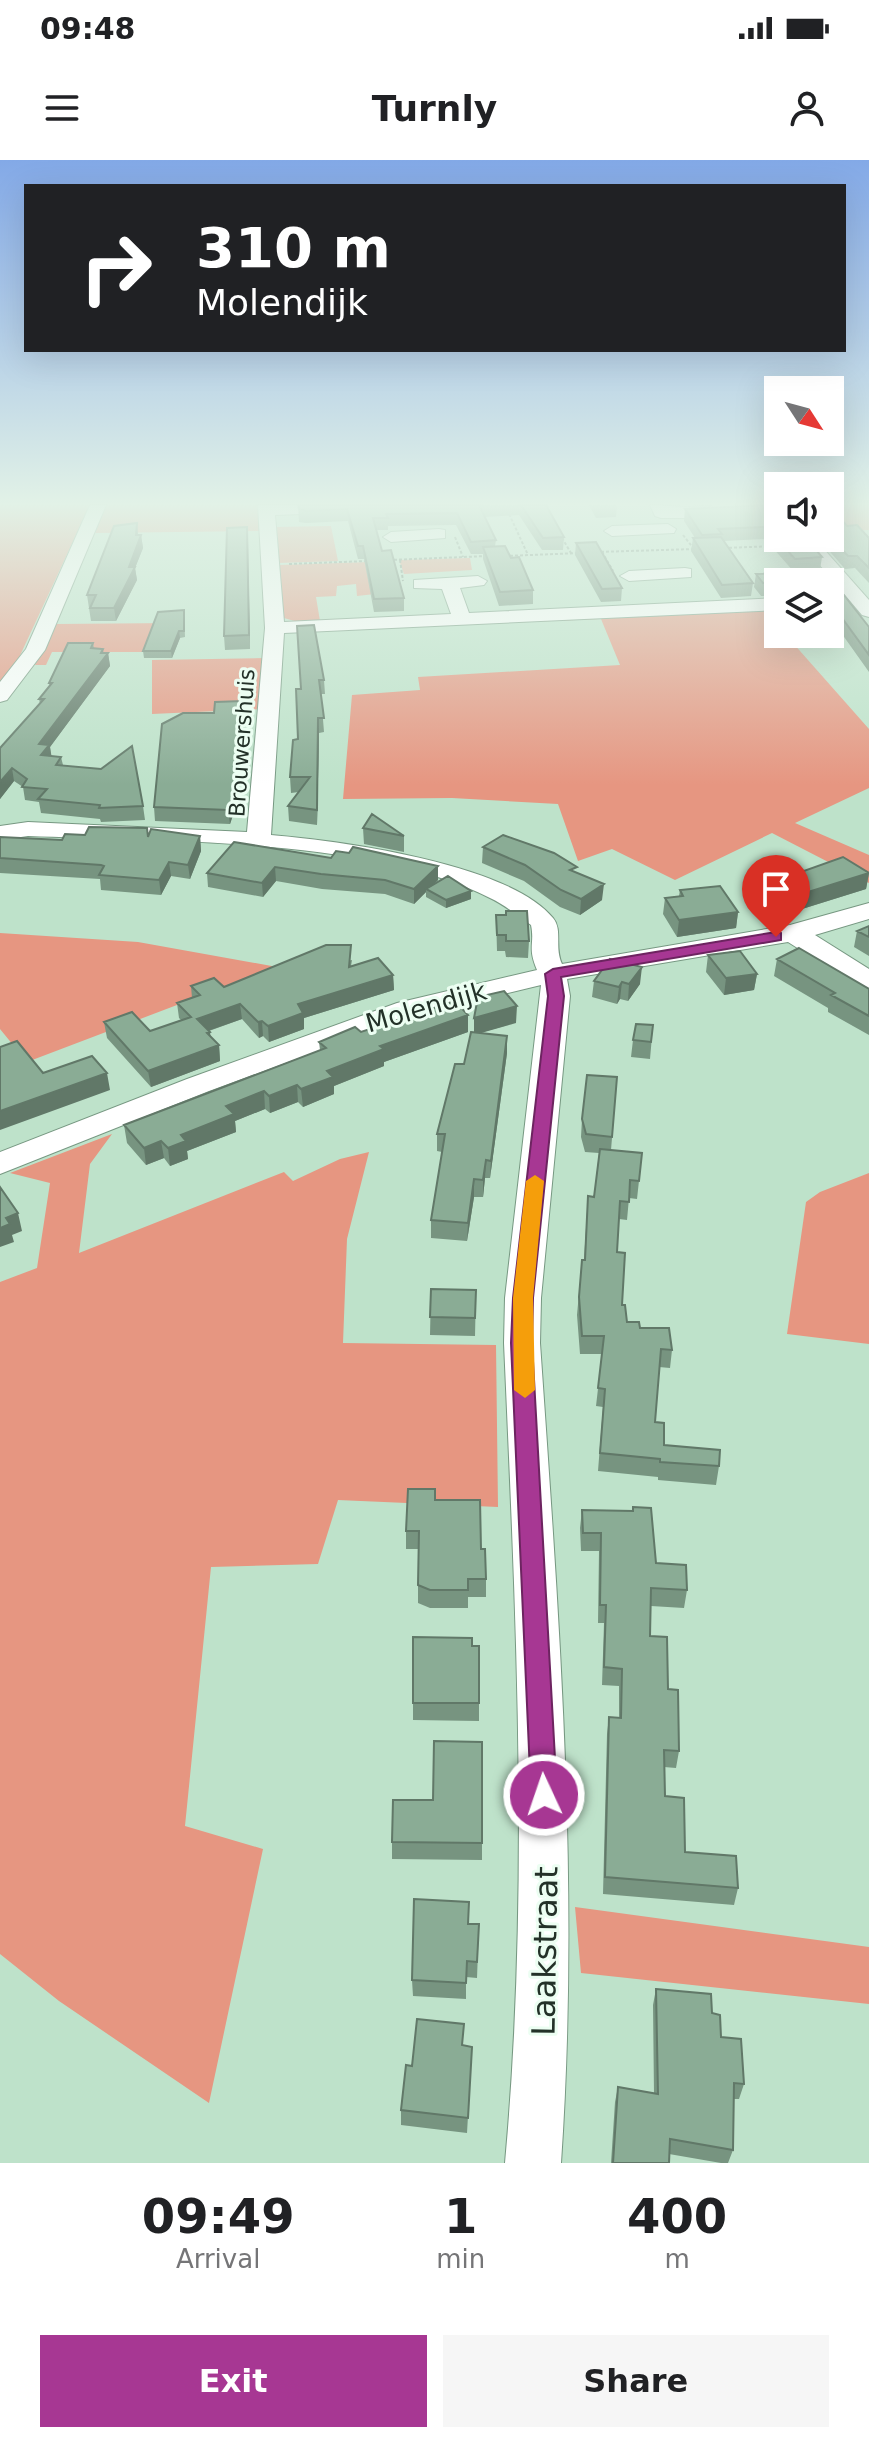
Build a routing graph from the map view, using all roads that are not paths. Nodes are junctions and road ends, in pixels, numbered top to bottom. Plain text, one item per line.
1 (57, 598) edge
2 (273, 598) edge
3 (455, 598) edge
4 (674, 598) edge
5 (844, 604) edge
6 (764, 605) edge
7 (865, 606) edge
8 (681, 609) junction
9 (462, 619) junction
10 (275, 628) junction
11 (0, 696) edge
12 (0, 821) edge
13 (28, 829) junction
14 (0, 833) edge
15 (258, 841) junction
16 (869, 911) edge
17 (793, 933) junction
18 (553, 974) junction
19 (869, 981) edge
20 (0, 1164) edge
21 (533, 2163) edge

1 - 11 street
2 - 10 street, Brouwershuis
3 - 9 street
4 - 8 street
5 - 7 street
6 - 8 street
8 - 9 street
9 - 10 street
10 - 15 street, Brouwershuis
12 - 13 street
13 - 14 street
13 - 15 street
15 - 18 street, Laakstraat
16 - 17 street, Molendijk
17 - 18 street, Molendijk
17 - 19 street
18 - 20 street, Molendijk
18 - 21 street, Laakstraat

